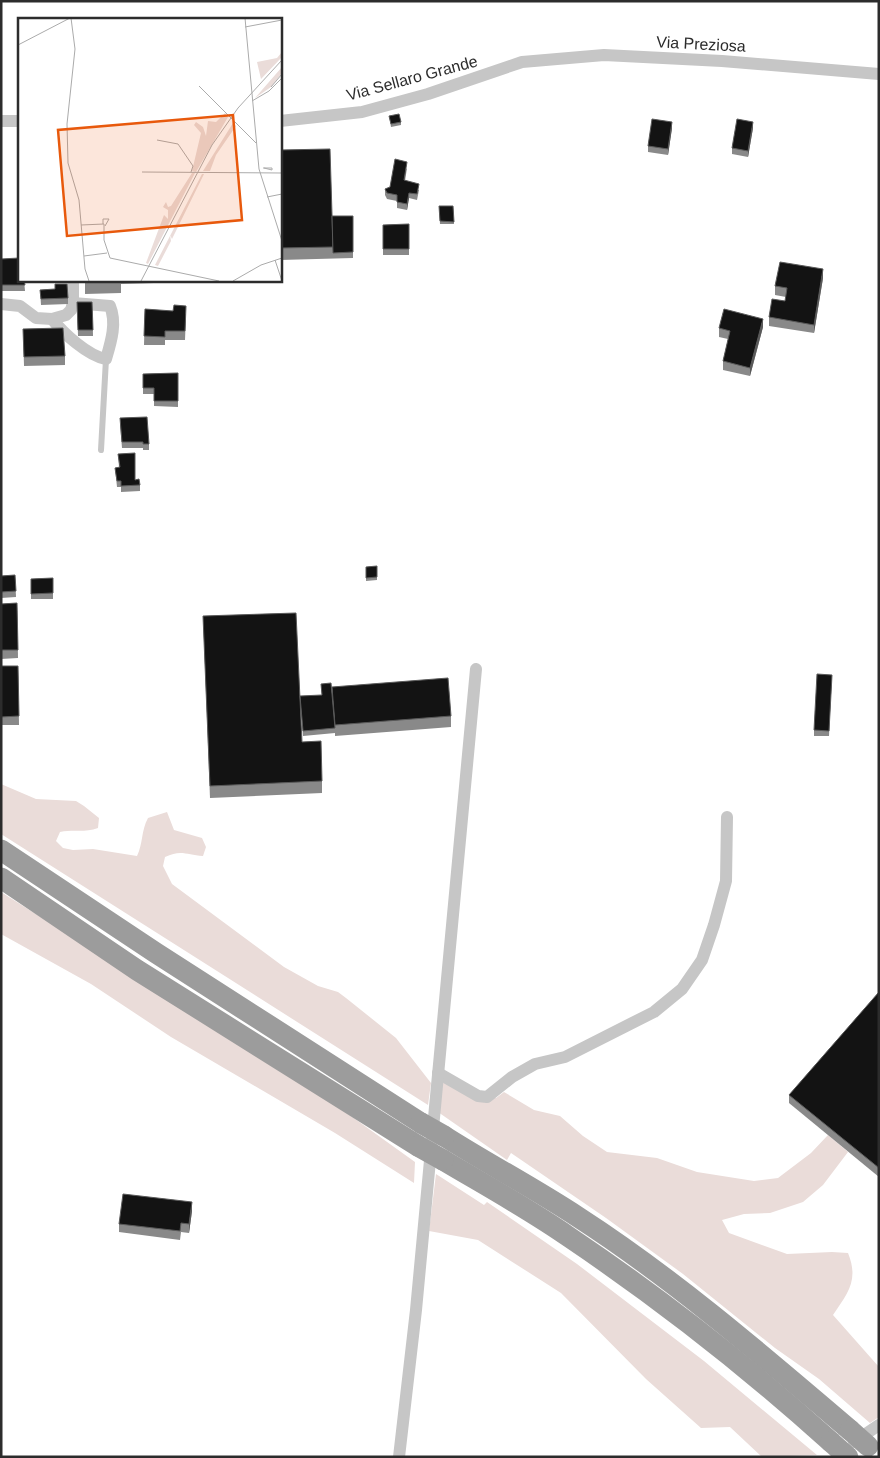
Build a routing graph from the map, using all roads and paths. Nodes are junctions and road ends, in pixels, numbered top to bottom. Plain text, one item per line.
1 (522, 62) joint
2 (879, 74) edge
3 (1, 121) edge
4 (18, 121) edge
5 (281, 121) edge
6 (73, 281) edge
7 (73, 303) junction
8 (1, 304) edge
9 (52, 319) junction
10 (106, 358) junction
11 (101, 450) dead end
12 (476, 669) dead end
13 (727, 817) dead end
14 (1, 850) edge
15 (1, 878) edge
16 (438, 1073) junction
17 (879, 1425) edge
18 (832, 1449) edge
19 (874, 1451) edge
20 (399, 1457) edge
21 (848, 1457) edge

1 - 2 street, Via Preziosa
1 - 5 street, Via Sellaro Grande
3 - 4 street
6 - 7 street
7 - 9 street
7 - 10 street
8 - 9 street
9 - 10 street
10 - 11 lane
12 - 16 street
13 - 16 street
14 - 19 highway, bridge
15 - 18 highway, bridge
16 - 20 street
17 - 18 street
18 - 21 highway, bridge

